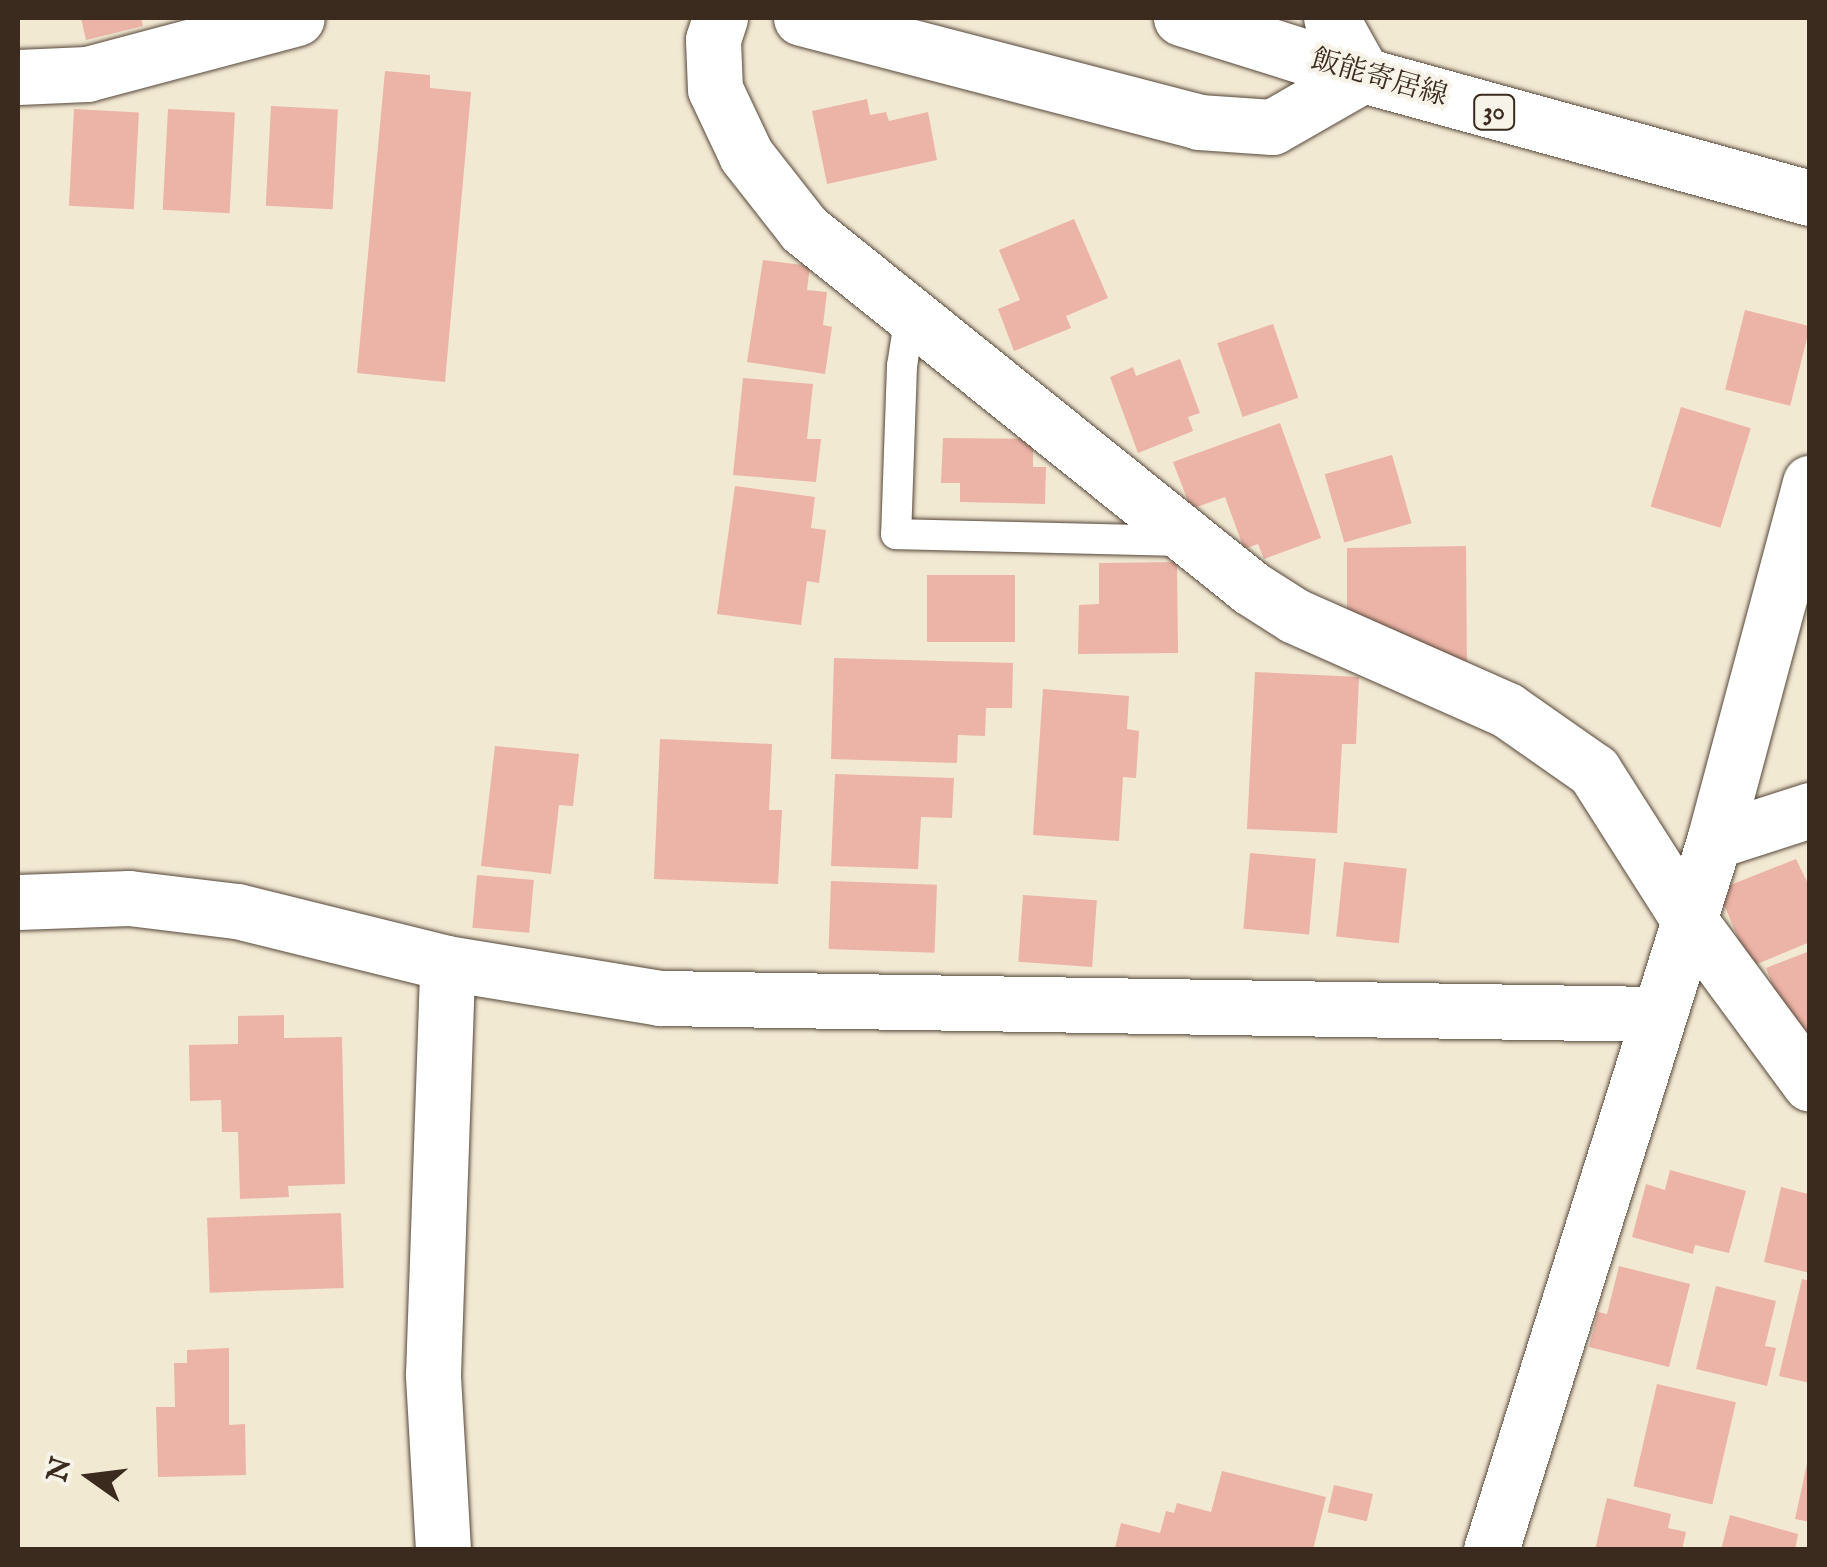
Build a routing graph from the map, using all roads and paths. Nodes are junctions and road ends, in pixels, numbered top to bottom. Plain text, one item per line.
1 (297, 18) edge
2 (720, 18) edge
3 (801, 18) edge
4 (1182, 18) edge
5 (1331, 18) edge
6 (1363, 75) junction
7 (18, 77) edge
8 (1810, 198) edge
9 (910, 314) junction
10 (1810, 483) edge
11 (1192, 541) junction
12 (1810, 810) edge
13 (1714, 841) junction
14 (18, 902) edge
15 (1687, 917) junction
16 (448, 963) junction
17 (1659, 1014) junction
18 (1810, 1084) edge
19 (443, 1550) edge
20 (1491, 1550) edge

1 - 7 street
2 - 9 street
3 - 6 street
4 - 6 street, 飯能寄居線 / 30
5 - 6 street
6 - 8 street, 飯能寄居線 / 30
9 - 11 street
9 - 11 lane
10 - 13 street
11 - 15 street
12 - 13 street
13 - 15 street
14 - 16 street
15 - 17 street
15 - 18 street
16 - 17 street
16 - 19 street
17 - 20 street

